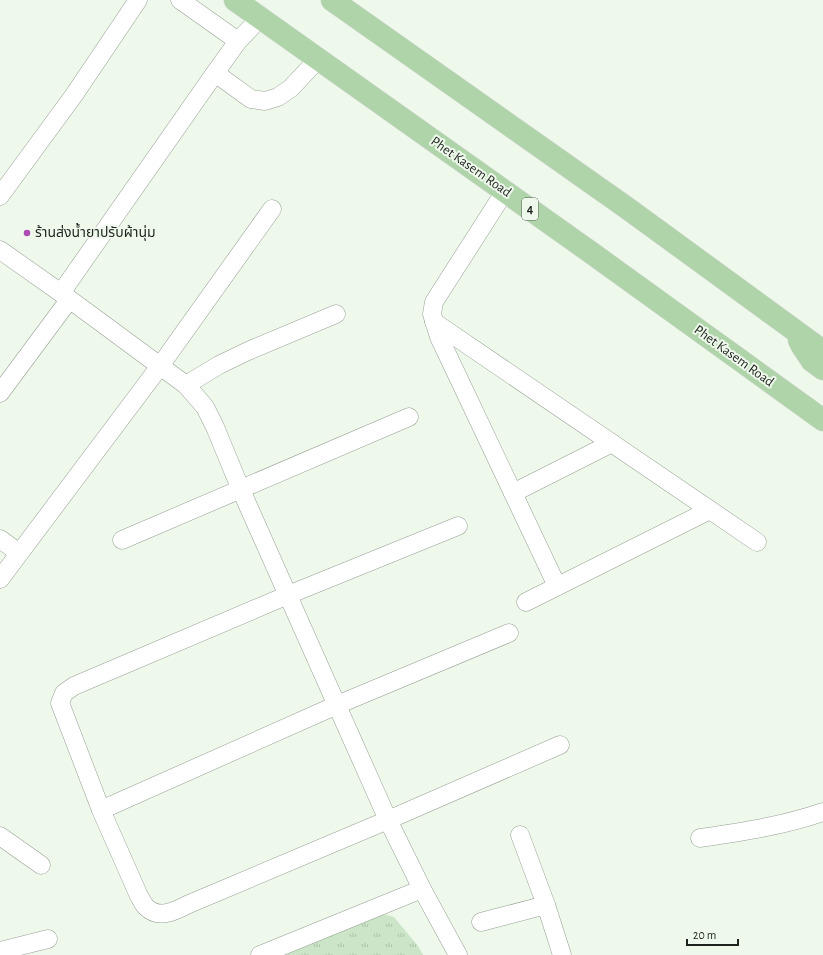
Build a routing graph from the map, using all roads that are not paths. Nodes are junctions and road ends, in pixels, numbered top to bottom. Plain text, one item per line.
1 (138, 0) edge
2 (180, 0) edge
3 (235, 0) edge
4 (336, 1) edge
5 (260, 18) junction
6 (238, 40) junction
7 (318, 59) junction
8 (215, 73) junction
9 (505, 191) junction
10 (0, 196) edge
11 (272, 209) dead end
12 (0, 250) edge
13 (65, 297) junction
14 (336, 314) dead end
15 (434, 322) junction
16 (798, 333) junction
17 (823, 350) edge
18 (160, 366) junction
19 (823, 369) edge
20 (186, 385) junction
21 (0, 393) edge
22 (409, 417) dead end
23 (823, 420) edge
24 (612, 443) junction
25 (241, 490) junction
26 (513, 493) junction
27 (710, 510) junction
28 (458, 526) dead end
29 (0, 539) edge
30 (122, 540) dead end
31 (757, 542) dead end
32 (19, 553) junction
33 (0, 579) edge
34 (557, 586) junction
35 (288, 595) junction
36 (526, 602) dead end
37 (509, 633) dead end
38 (337, 705) junction
39 (560, 745) dead end
40 (101, 810) junction
41 (823, 812) edge
42 (388, 820) junction
43 (520, 835) dead end
44 (0, 836) edge
45 (700, 838) dead end
46 (41, 865) dead end
47 (422, 889) junction
48 (546, 905) junction
49 (481, 922) dead end
50 (48, 939) dead end
51 (0, 951) edge
52 (559, 954) edge
53 (260, 955) edge
54 (458, 955) edge

1 - 10 street
2 - 6 street
3 - 5 main road, Phet Kasem Road / 4
4 - 16 main road
5 - 6 street
5 - 7 main road, Phet Kasem Road / 4
6 - 8 street
7 - 8 street
7 - 9 main road, Phet Kasem Road / 4
8 - 13 street
9 - 15 street
9 - 23 main road, Phet Kasem Road / 4
11 - 18 street
12 - 13 street
13 - 18 street
13 - 21 street
14 - 20 street
15 - 24 street
15 - 26 street
16 - 17 main road
16 - 19 main road
18 - 20 street
18 - 32 street
20 - 25 street
22 - 25 street
24 - 26 street
24 - 27 street
25 - 30 street
25 - 35 street
26 - 34 street
27 - 31 street
27 - 34 street
28 - 35 street
29 - 32 street
32 - 33 street
34 - 36 street
35 - 38 street
35 - 40 street
37 - 38 street
38 - 40 street
38 - 42 street
39 - 42 street
40 - 42 street
41 - 45 street
42 - 47 street
43 - 48 street
44 - 46 street
47 - 53 street
47 - 54 street
48 - 49 street
48 - 52 street
50 - 51 street

